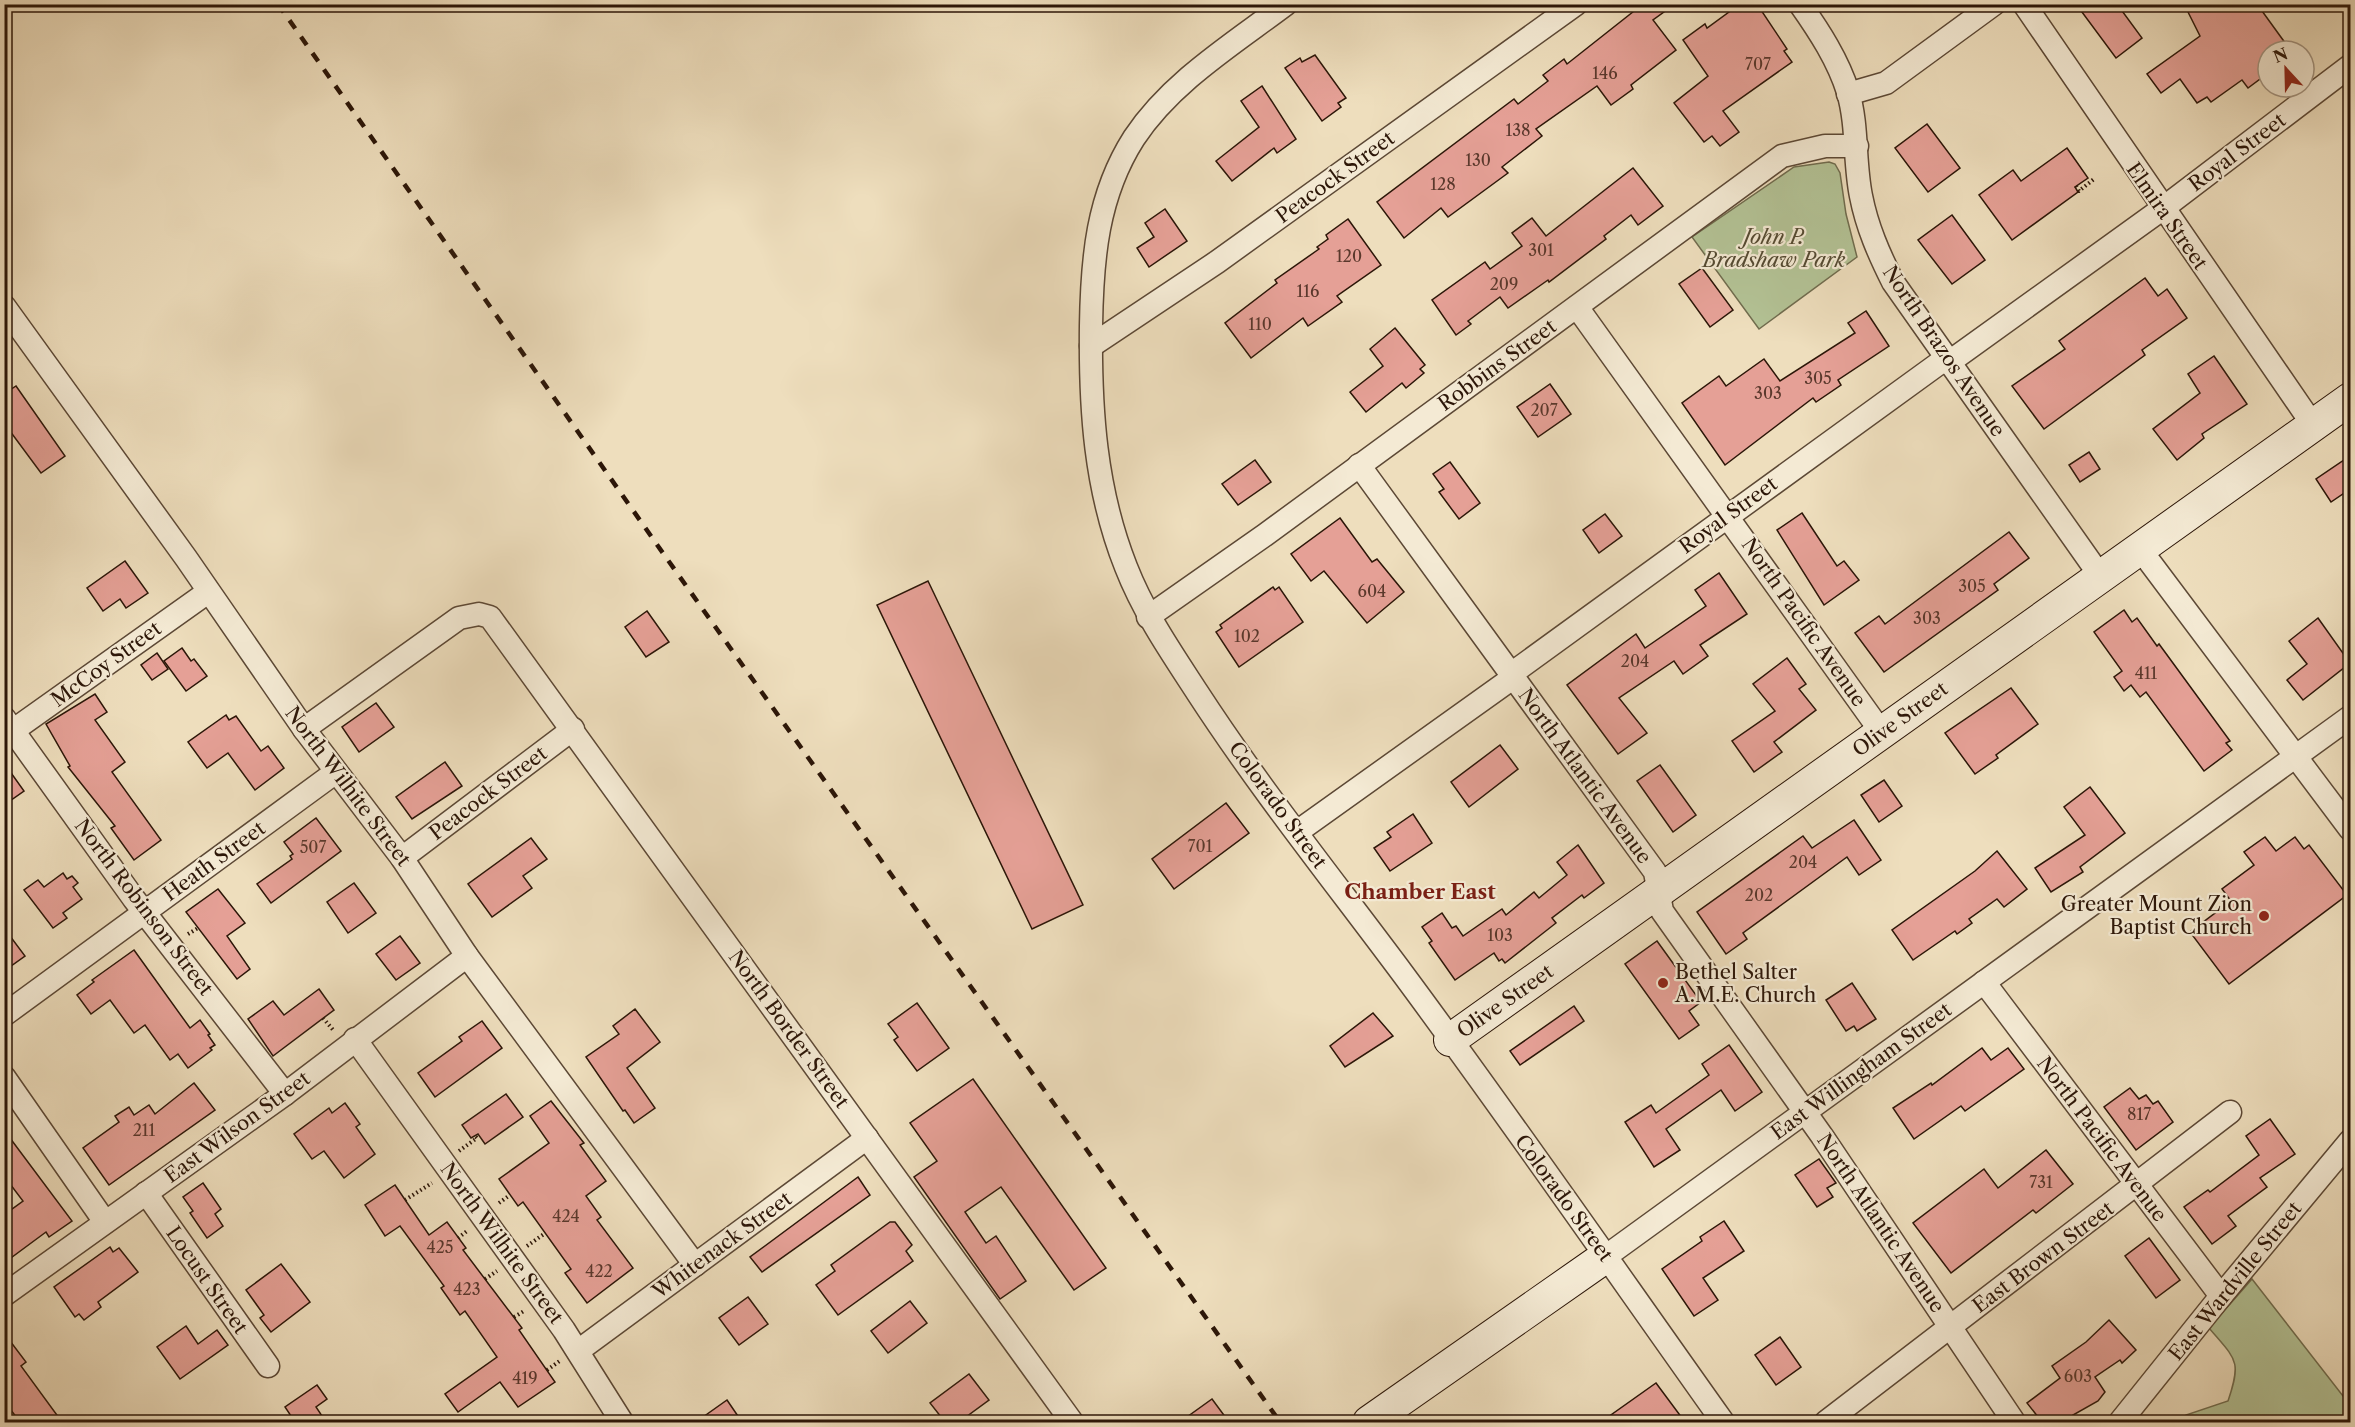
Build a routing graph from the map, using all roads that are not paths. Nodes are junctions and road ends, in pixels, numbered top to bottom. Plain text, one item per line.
1 (1286, 4) edge
2 (1576, 4) edge
3 (1800, 4) edge
4 (1994, 4) edge
5 (2024, 4) edge
6 (2350, 66) edge
7 (1848, 94) junction
8 (1857, 146) junction
9 (2162, 209) junction
10 (4, 306) edge
11 (1577, 307) junction
12 (1091, 346) junction
13 (1947, 361) junction
14 (2350, 399) edge
15 (2313, 425) junction
16 (1359, 465) junction
17 (1728, 515) junction
18 (2140, 549) junction
19 (2101, 577) junction
20 (208, 592) junction
21 (1148, 617) junction
22 (1513, 675) junction
23 (2350, 717) edge
24 (7, 729) edge
25 (304, 729) junction
26 (573, 729) junction
27 (1882, 733) junction
28 (2296, 757) junction
29 (336, 772) junction
30 (2350, 829) edge
31 (1297, 832) junction
32 (402, 858) junction
33 (1658, 891) junction
34 (146, 911) junction
35 (467, 956) junction
36 (1984, 982) junction
37 (4, 1015) edge
38 (355, 1039) junction
39 (1450, 1040) junction
40 (4, 1077) edge
41 (285, 1094) junction
42 (1805, 1111) junction
43 (2230, 1112) dead end
44 (867, 1138) junction
45 (2350, 1141) edge
46 (2137, 1186) junction
47 (146, 1193) junction
48 (105, 1222) junction
49 (1605, 1257) junction
50 (695, 1264) junction
51 (4, 1296) edge
52 (2221, 1296) junction
53 (1951, 1327) junction
54 (578, 1351) junction
55 (268, 1366) dead end
56 (622, 1422) edge
57 (1072, 1422) edge
58 (1369, 1422) edge
59 (1724, 1422) edge
60 (1826, 1422) edge
61 (2014, 1422) edge
62 (2120, 1422) edge

1 - 12 street, Colorado Street
2 - 12 street, Peacock Street
3 - 7 street, North Brazos Avenue
4 - 7 street
5 - 9 street, Elmira Street
6 - 9 street, Royal Street
7 - 8 street, North Brazos Avenue
8 - 11 street, Robbins Street
8 - 13 street, North Brazos Avenue
9 - 13 street, Royal Street
9 - 15 street, Elmira Street
10 - 20 street, North Wilhite Street
11 - 16 street, Robbins Street
11 - 17 street, North Pacific Avenue
12 - 21 street, Colorado Street
13 - 17 street, Royal Street
13 - 19 street, North Brazos Avenue
14 - 15 street, Olive Street
15 - 18 street, Olive Street
16 - 21 street, Robbins Street
16 - 22 street, North Atlantic Avenue
17 - 22 street, Royal Street
17 - 27 street, North Pacific Avenue
18 - 19 street, Olive Street
18 - 28 street
19 - 27 street, Olive Street
20 - 24 street, McCoy Street
20 - 25 street, North Wilhite Street
21 - 31 street, Colorado Street
22 - 31 street, Royal Street
22 - 33 street, North Atlantic Avenue
23 - 28 street, East Willingham Street
24 - 34 street, North Robinson Street
25 - 26 street, North Border Street
25 - 29 street, North Wilhite Street
26 - 32 street, Peacock Street
26 - 44 street, North Border Street
27 - 33 street, Olive Street
28 - 30 street
28 - 36 street, East Willingham Street
29 - 32 street, North Wilhite Street
29 - 34 street, Heath Street
31 - 39 street, Colorado Street
32 - 35 street, North Wilhite Street
33 - 39 street, Olive Street
33 - 42 street, North Atlantic Avenue
34 - 37 street, Heath Street
34 - 41 street, North Robinson Street
35 - 38 street, East Wilson Street
35 - 50 street, North Wilhite Street
36 - 42 street, East Willingham Street
36 - 46 street, North Pacific Avenue
38 - 41 street, East Wilson Street
38 - 54 street, North Wilhite Street
39 - 49 street, Colorado Street
40 - 48 street
41 - 47 street, East Wilson Street
42 - 49 street, East Willingham Street
42 - 53 street, North Atlantic Avenue
43 - 46 street, East Brown Street
44 - 50 street, Whitenack Street
44 - 57 street, North Border Street
45 - 52 street, East Wardville Street
46 - 52 street, North Pacific Avenue
46 - 53 street, East Brown Street
47 - 48 street, East Wilson Street
47 - 55 street, Locust Street
48 - 51 street, East Wilson Street
49 - 58 street, East Willingham Street
49 - 59 street, Colorado Street
50 - 54 street, Whitenack Street
52 - 62 street, East Wardville Street
53 - 60 street, East Brown Street
53 - 61 street, North Atlantic Avenue
54 - 56 street, North Wilhite Street

